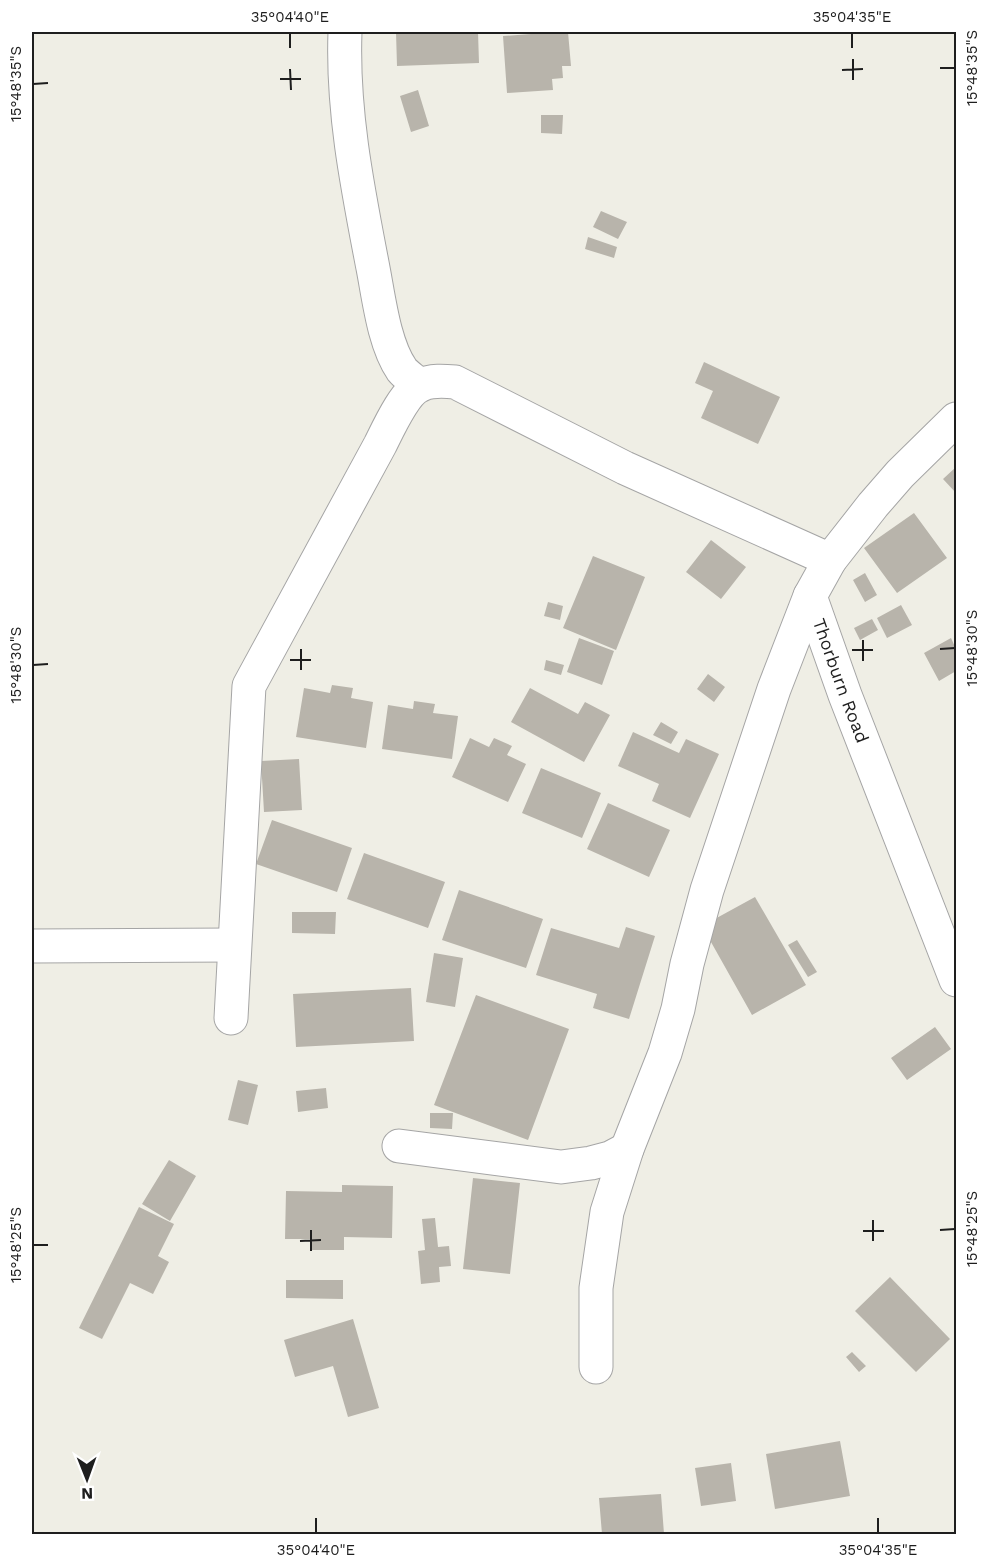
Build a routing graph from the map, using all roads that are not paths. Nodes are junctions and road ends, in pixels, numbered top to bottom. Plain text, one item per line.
1 (345, 32) edge
2 (419, 385) junction
3 (957, 419) edge
4 (830, 560) junction
5 (810, 596) junction
6 (234, 945) junction
7 (32, 946) edge
8 (957, 980) edge
9 (231, 1018) dead end
10 (399, 1146) dead end
11 (627, 1149) junction
12 (596, 1367) dead end

1 - 2 street
2 - 4 street
2 - 6 street
3 - 4 street, Thorburn Road
4 - 5 street, Thorburn Road
5 - 8 street, Thorburn Road
5 - 11 street
6 - 7 street
6 - 9 street
10 - 11 street
11 - 12 street

